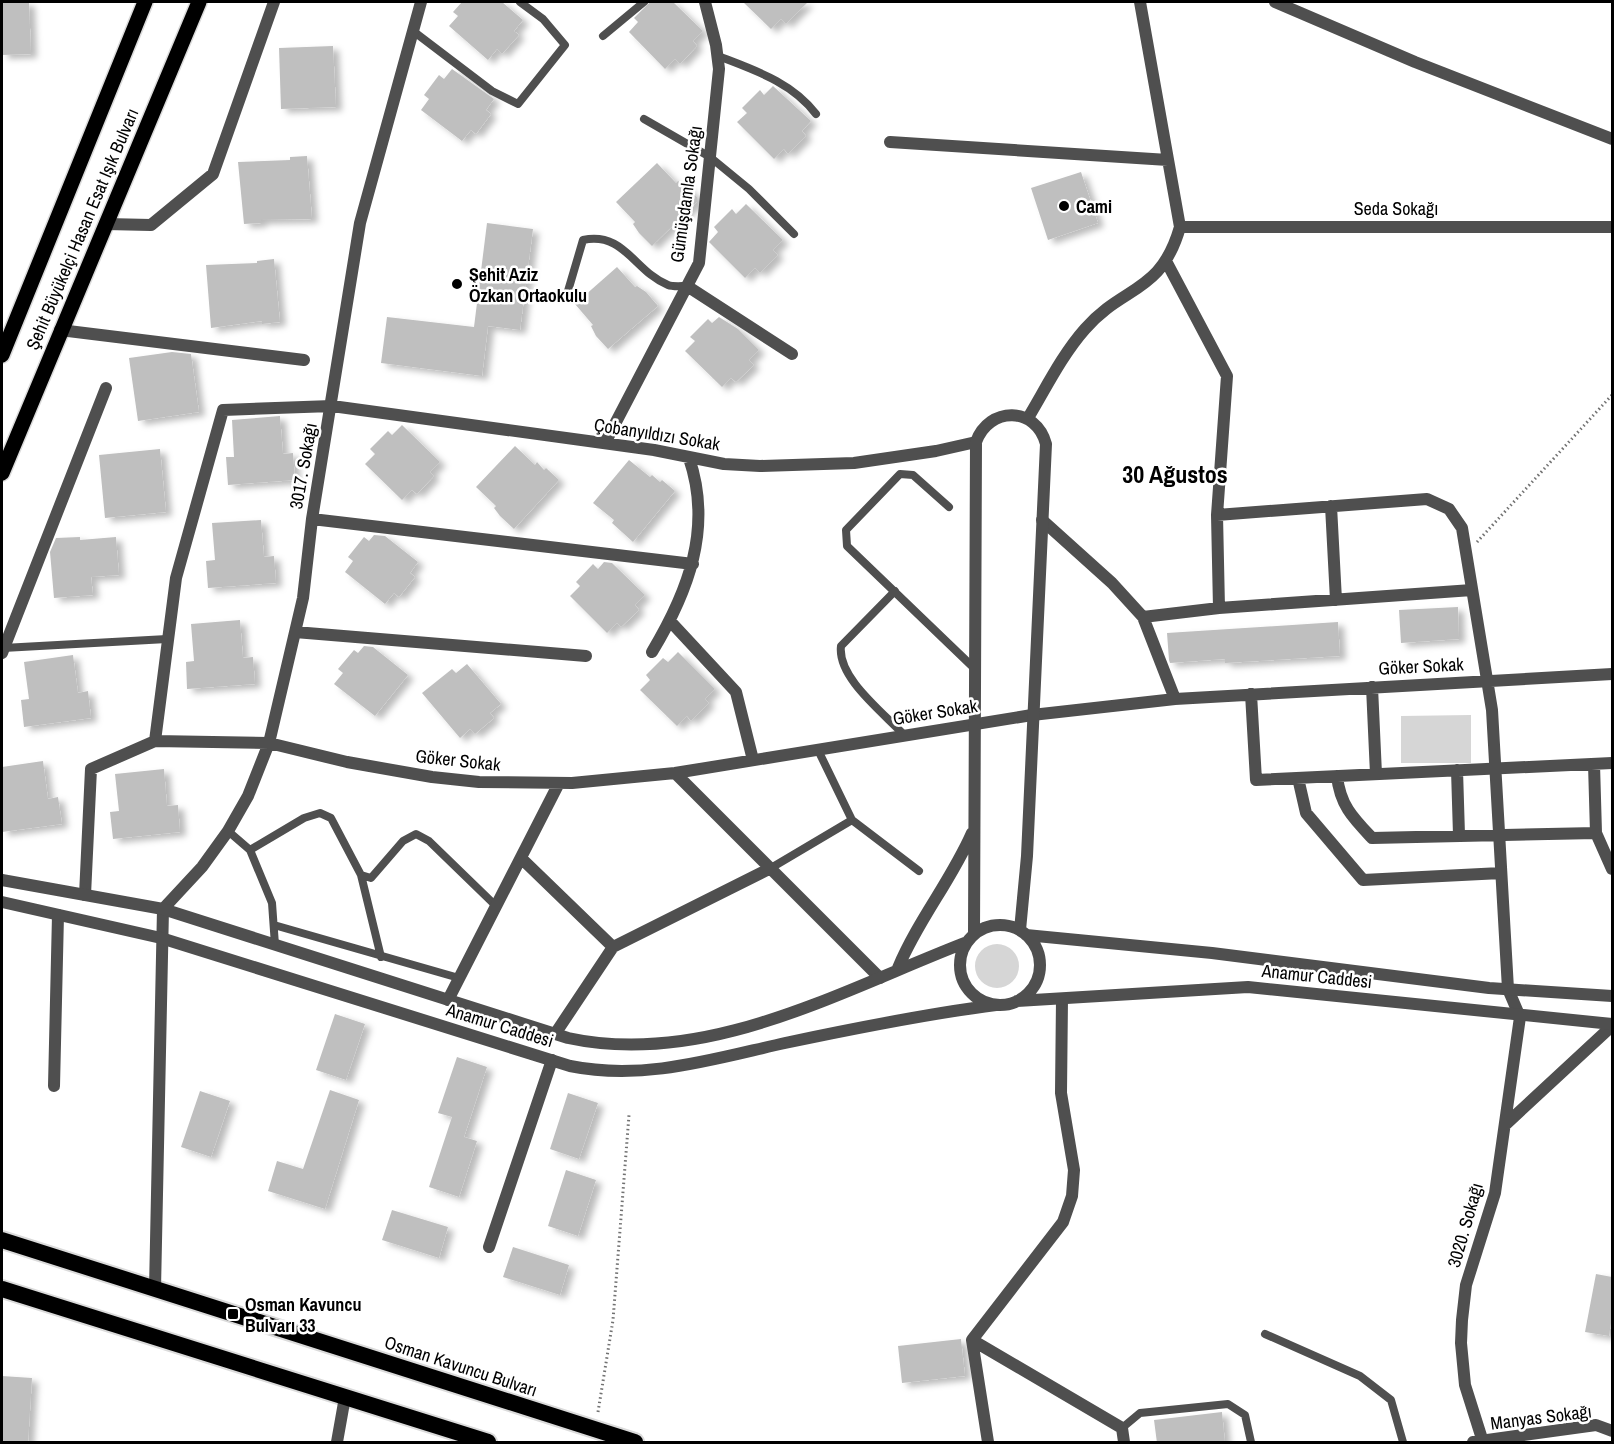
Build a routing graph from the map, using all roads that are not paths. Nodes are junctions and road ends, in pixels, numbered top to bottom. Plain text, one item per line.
1 (145, 2) edge
2 (199, 2) edge
3 (274, 2) edge
4 (421, 2) edge
5 (520, 2) edge
6 (644, 2) edge
7 (705, 2) edge
8 (1140, 2) edge
9 (1275, 2) edge
10 (412, 31) junction
11 (603, 36) dead end
12 (718, 56) junction
13 (816, 114) dead end
14 (644, 119) dead end
15 (1612, 139) edge
16 (890, 142) dead end
17 (710, 157) junction
18 (1168, 160) junction
19 (106, 224) junction
20 (1612, 227) edge
21 (1180, 228) junction
22 (794, 234) dead end
23 (1166, 261) junction
24 (687, 286) junction
25 (568, 291) dead end
26 (60, 330) junction
27 (792, 354) dead end
28 (2, 355) edge
29 (304, 360) dead end
30 (106, 388) dead end
31 (332, 406) junction
32 (1028, 418) junction
33 (976, 442) junction
34 (605, 443) junction
35 (689, 458) junction
36 (2, 473) edge
37 (1331, 506) junction
38 (949, 507) dead end
39 (1217, 515) junction
40 (312, 519) junction
41 (1042, 520) junction
42 (693, 564) junction
43 (1472, 590) junction
44 (895, 591) junction
45 (1336, 600) junction
46 (1219, 608) junction
47 (1143, 617) junction
48 (670, 621) junction
49 (295, 632) junction
50 (166, 639) junction
51 (2, 651) edge
52 (652, 652) dead end
53 (586, 656) dead end
54 (975, 669) junction
55 (1612, 674) edge
56 (1488, 680) junction
57 (1372, 687) junction
58 (1251, 694) junction
59 (1175, 699) junction
60 (1032, 715) junction
61 (975, 724) junction
62 (905, 736) junction
63 (155, 741) junction
64 (269, 743) junction
65 (818, 750) junction
66 (753, 760) junction
67 (1612, 763) edge
68 (1594, 764) junction
69 (1495, 769) junction
70 (1457, 770) junction
71 (675, 773) junction
72 (1376, 774) junction
73 (1337, 776) junction
74 (1298, 778) junction
75 (559, 783) junction
76 (852, 820) junction
77 (975, 826) junction
78 (228, 831) junction
79 (1596, 833) junction
80 (1499, 834) junction
81 (1460, 835) junction
82 (250, 850) junction
83 (520, 858) junction
84 (771, 868) junction
85 (1612, 869) edge
86 (919, 871) dead end
87 (1501, 873) junction
88 (362, 875) junction
89 (2, 880) edge
90 (85, 895) junction
91 (2, 902) edge
92 (496, 906) junction
93 (163, 909) junction
94 (58, 915) junction
95 (274, 925) junction
96 (1023, 933) junction
97 (161, 938) junction
98 (971, 938) junction
99 (275, 945) junction
100 (613, 947) junction
101 (381, 957) junction
102 (898, 968) junction
103 (459, 978) junction
104 (880, 978) junction
105 (1508, 989) junction
106 (1612, 996) edge
107 (1062, 999) junction
108 (448, 1000) junction
109 (1017, 1001) junction
110 (996, 1005) junction
111 (1520, 1017) junction
112 (1612, 1025) edge
113 (555, 1034) junction
114 (552, 1060) junction
115 (54, 1086) dead end
116 (1504, 1125) junction
117 (2, 1240) edge
118 (489, 1247) dead end
119 (2, 1289) edge
120 (155, 1289) junction
121 (1265, 1334) dead end
122 (972, 1340) junction
123 (345, 1398) junction
124 (1122, 1428) junction
125 (1612, 1431) edge
126 (1483, 1442) edge
127 (337, 1443) edge
128 (488, 1443) edge
129 (635, 1443) edge
130 (988, 1443) edge
131 (1124, 1443) edge
132 (1251, 1443) edge
133 (1403, 1443) edge
134 (1473, 1443) edge

1 - 28 main road, Şehit Büyükelçi Hasan Esat Işık Bulvarı
2 - 19 main road, Şehit Büyükelçi Hasan Esat Işık Bulvarı
3 - 19 street
4 - 10 street, 3017. Sokağı
5 - 10 lane
6 - 11 lane
7 - 12 street, Gümüşdamla Sokağı
8 - 18 street
9 - 15 street
10 - 31 street, 3017. Sokağı
12 - 13 lane
12 - 17 street, Gümüşdamla Sokağı
14 - 17 lane
16 - 18 street
17 - 22 lane
17 - 24 street, Gümüşdamla Sokağı
18 - 21 street
19 - 26 main road, Şehit Büyükelçi Hasan Esat Işık Bulvarı
20 - 21 street, Seda Sokağı
21 - 23 street
23 - 32 street
23 - 39 street
24 - 25 lane
24 - 27 street
24 - 34 street, Gümüşdamla Sokağı
26 - 29 street
26 - 36 main road, Şehit Büyükelçi Hasan Esat Işık Bulvarı
30 - 51 street
31 - 34 street, Çobanyıldızı Sokak
31 - 40 street, 3017. Sokağı
31 - 50 street, Çobanyıldızı Sokak
32 - 33 street
32 - 41 street
33 - 35 street, Çobanyıldızı Sokak
33 - 54 street
34 - 35 street, Çobanyıldızı Sokak
35 - 42 street
37 - 39 street
37 - 43 street
37 - 45 street
38 - 44 lane
39 - 46 street
40 - 42 street
40 - 49 street, 3017. Sokağı
41 - 47 street
41 - 60 street
42 - 48 street
43 - 45 street
43 - 56 street
44 - 54 lane
44 - 62 lane
45 - 46 street
46 - 47 street
47 - 59 street
48 - 52 street
48 - 66 street
49 - 53 street
49 - 64 street, 3017. Sokağı
50 - 51 lane
50 - 63 street
54 - 61 street
55 - 56 street, Göker Sokak
56 - 57 street, Göker Sokak
56 - 69 street
57 - 58 street, Göker Sokak
57 - 72 street
58 - 59 street, Göker Sokak
58 - 74 street
59 - 60 street, Göker Sokak
60 - 61 street, Göker Sokak
60 - 96 street
61 - 62 street, Göker Sokak
61 - 77 street
62 - 65 street, Göker Sokak
63 - 64 street, Göker Sokak
63 - 90 street
64 - 75 street, Göker Sokak
64 - 78 street, 3017. Sokağı
65 - 66 street, Göker Sokak
65 - 76 lane
66 - 71 street, Göker Sokak
67 - 68 street
68 - 69 street
68 - 79 street
69 - 70 street
69 - 80 street
70 - 72 street
70 - 81 street
71 - 75 street, Göker Sokak
71 - 84 street
72 - 73 street
73 - 74 street
73 - 81 street
74 - 87 street
75 - 83 street
76 - 84 lane
76 - 86 lane
77 - 98 street
77 - 102 street
78 - 82 lane
78 - 93 street, 3017. Sokağı
79 - 80 street
79 - 85 street
80 - 81 street
80 - 87 street
82 - 88 lane
82 - 95 lane
83 - 92 street
83 - 100 street
84 - 100 street
84 - 104 street
87 - 105 street
88 - 92 lane
88 - 101 lane
89 - 90 street, Anamur Caddesi
90 - 93 street, Anamur Caddesi
91 - 94 street, Anamur Caddesi
92 - 103 street
93 - 97 street
93 - 99 street, Anamur Caddesi
94 - 97 street, Anamur Caddesi
94 - 115 street
95 - 99 lane
95 - 101 lane
96 - 98 street
96 - 105 street, Anamur Caddesi
96 - 109 street
97 - 114 street, Anamur Caddesi
97 - 120 street
98 - 102 street, Anamur Caddesi
98 - 110 street
99 - 108 street, Anamur Caddesi
100 - 113 street
101 - 103 lane
102 - 104 street, Anamur Caddesi
103 - 108 street
104 - 113 street, Anamur Caddesi
105 - 106 street, Anamur Caddesi
105 - 111 street
107 - 109 street, Anamur Caddesi
107 - 111 street, Anamur Caddesi
107 - 122 street
108 - 113 street, Anamur Caddesi
109 - 110 street
110 - 114 street, Anamur Caddesi
111 - 112 street, Anamur Caddesi
111 - 116 street, 3020. Sokağı
112 - 116 street
114 - 118 street
116 - 126 street, 3020. Sokağı
117 - 120 highway, Osman Kavuncu Bulvarı
119 - 123 highway
120 - 129 highway, Osman Kavuncu Bulvarı
121 - 133 lane
122 - 124 street
122 - 130 street
123 - 127 street
123 - 128 highway
124 - 131 street
124 - 132 lane
125 - 126 street, Manyas Sokağı
126 - 134 street, Manyas Sokağı

